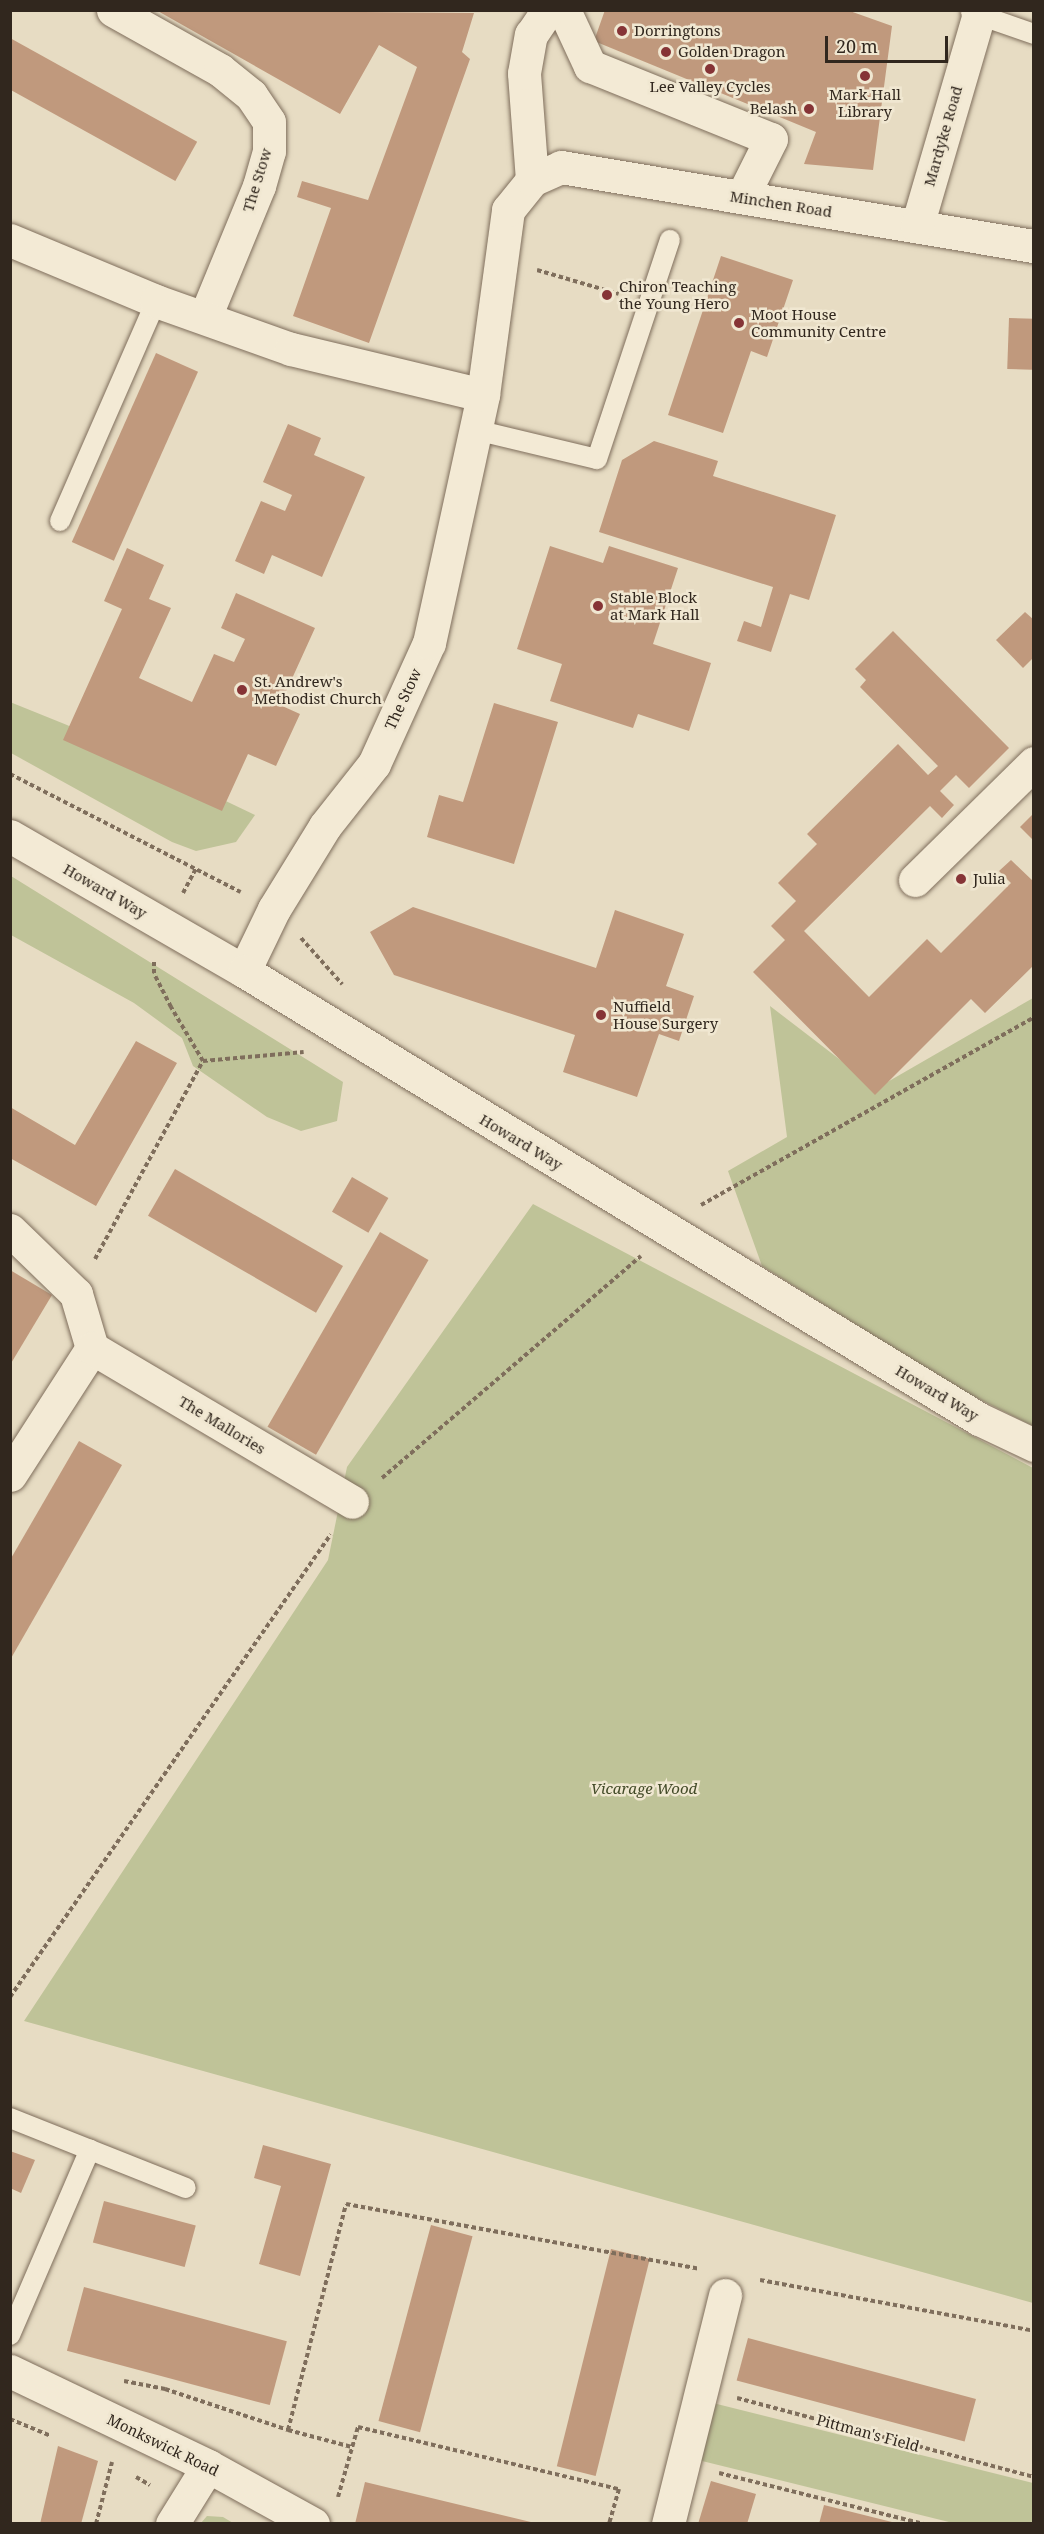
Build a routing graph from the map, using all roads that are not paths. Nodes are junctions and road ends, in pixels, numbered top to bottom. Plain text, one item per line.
1 (113, 10) edge
2 (548, 10) edge
3 (564, 10) edge
4 (975, 13) edge
5 (1034, 34) edge
6 (532, 180) junction
7 (742, 197) junction
8 (917, 226) junction
9 (10, 240) edge
10 (670, 240) dead end
11 (1034, 246) edge
12 (156, 301) junction
13 (205, 317) junction
14 (483, 395) junction
15 (476, 430) junction
16 (60, 521) dead end
17 (1034, 763) edge
18 (10, 836) edge
19 (915, 880) dead end
20 (244, 971) junction
21 (10, 1230) edge
22 (92, 1348) junction
23 (1034, 1445) edge
24 (10, 1475) edge
25 (352, 1503) road end
26 (10, 2118) edge
27 (90, 2149) junction
28 (186, 2188) dead end
29 (728, 2282) road end
30 (10, 2336) edge
31 (10, 2371) edge
32 (208, 2466) junction
33 (324, 2513) edge
34 (178, 2514) edge
35 (669, 2523) edge

1 - 13 street, The Stow
2 - 6 street
3 - 7 street
4 - 5 lane
4 - 8 street, Mardyke Road
6 - 7 street, Minchen Road
6 - 14 street, The Stow
7 - 8 street, Minchen Road
8 - 11 street, Minchen Road
9 - 12 street
10 - 15 lane
12 - 13 street
12 - 16 lane
13 - 14 street
14 - 15 street, The Stow
15 - 20 street, The Stow
17 - 19 street
18 - 20 street, Howard Way
20 - 23 street, Howard Way
21 - 22 street
22 - 24 street
22 - 25 street, The Mallories
26 - 27 lane
27 - 28 lane
27 - 30 lane
29 - 35 street
31 - 32 street, Monkswick Road
32 - 33 street, Monkswick Road
32 - 34 street

